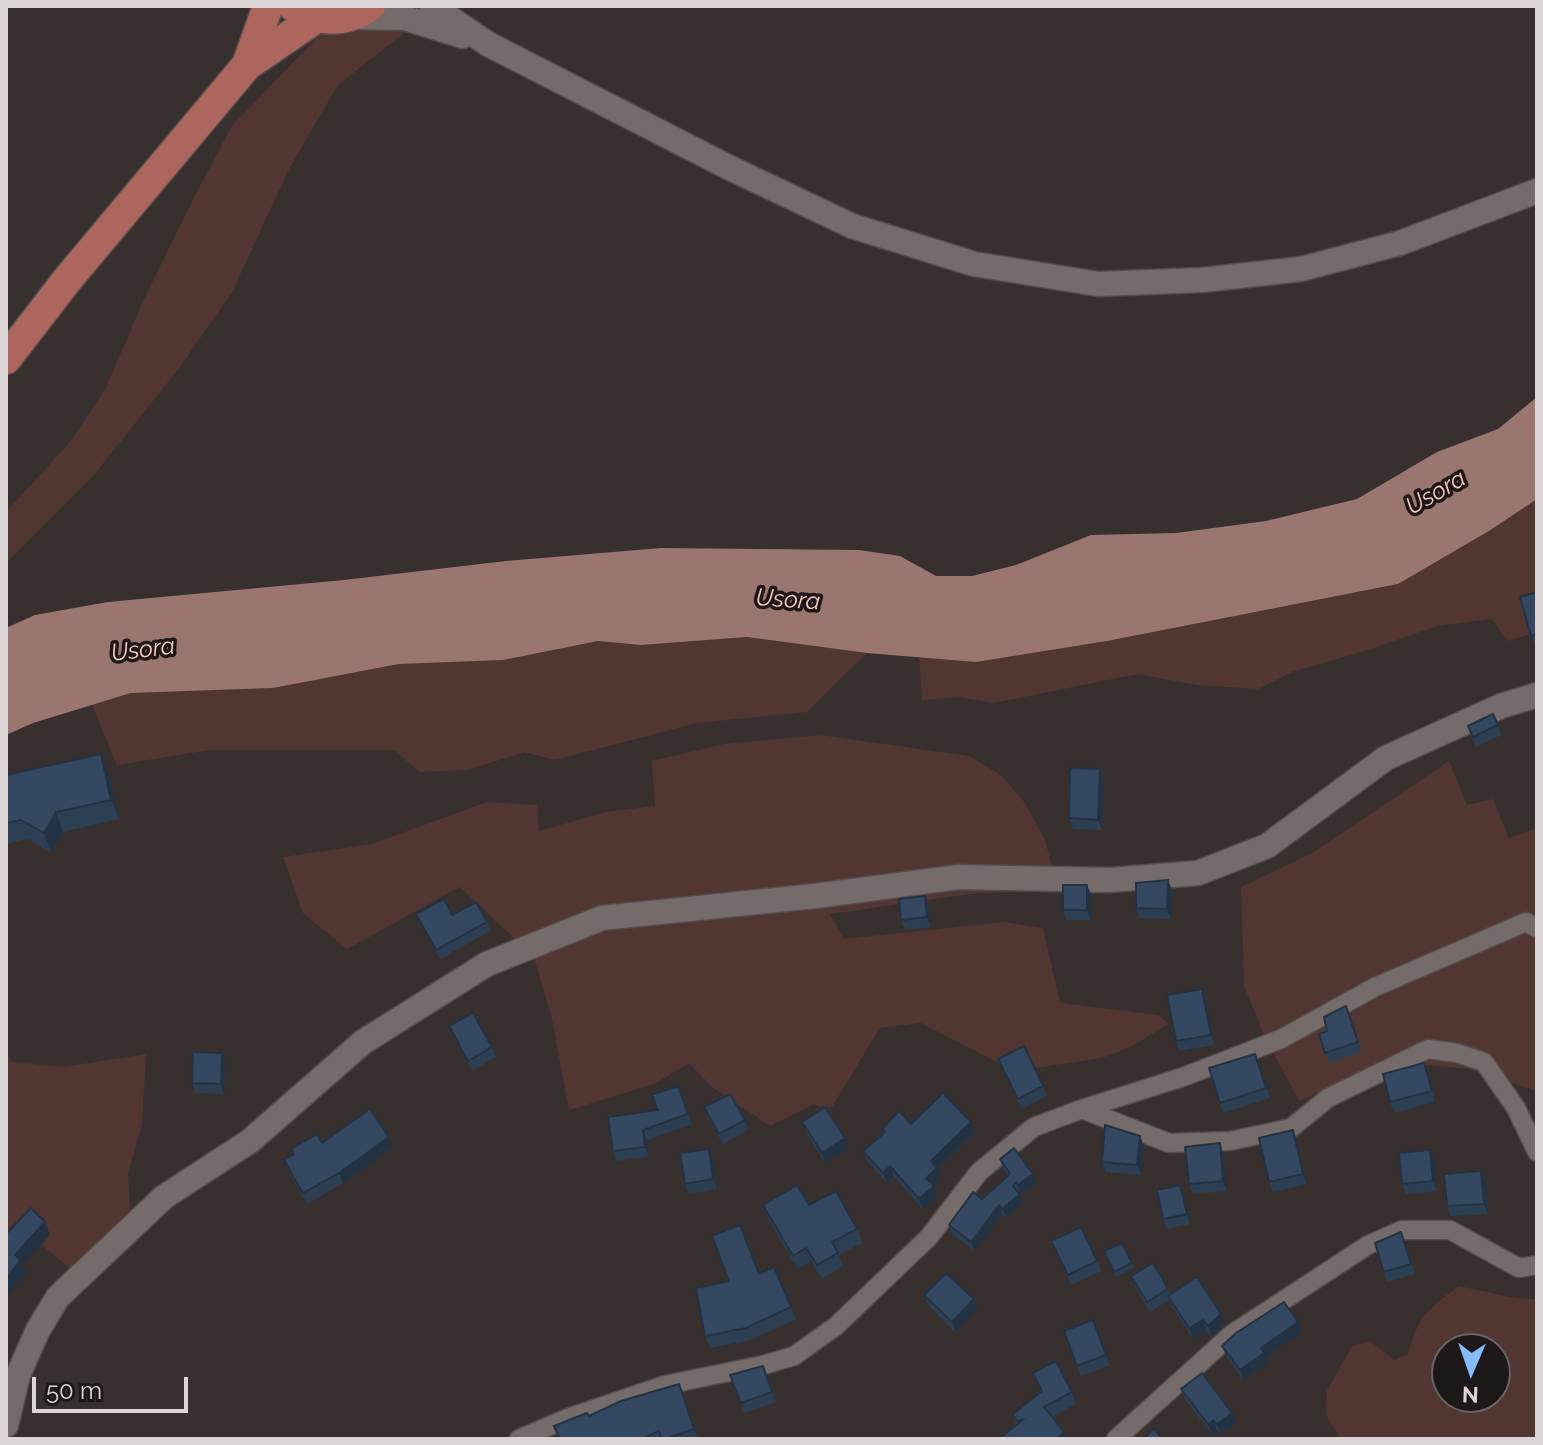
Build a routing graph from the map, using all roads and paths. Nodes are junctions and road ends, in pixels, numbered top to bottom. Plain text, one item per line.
1 (268, 6) edge
2 (432, 6) edge
3 (304, 12) edge
4 (361, 12) edge
5 (488, 44) junction
6 (247, 65) junction
7 (1537, 191) edge
8 (6, 359) edge
9 (1537, 695) edge
10 (1537, 928) edge
11 (1082, 1109) junction
12 (1537, 1152) edge
13 (1537, 1265) edge
14 (6, 1425) edge
15 (519, 1439) edge
16 (1116, 1439) edge

1 - 6 main road
2 - 5 street
3 - 4 main road
3 - 6 main road
4 - 5 street
5 - 7 street
6 - 8 main road
9 - 14 street
10 - 11 street
11 - 12 street
11 - 15 street
13 - 16 street

